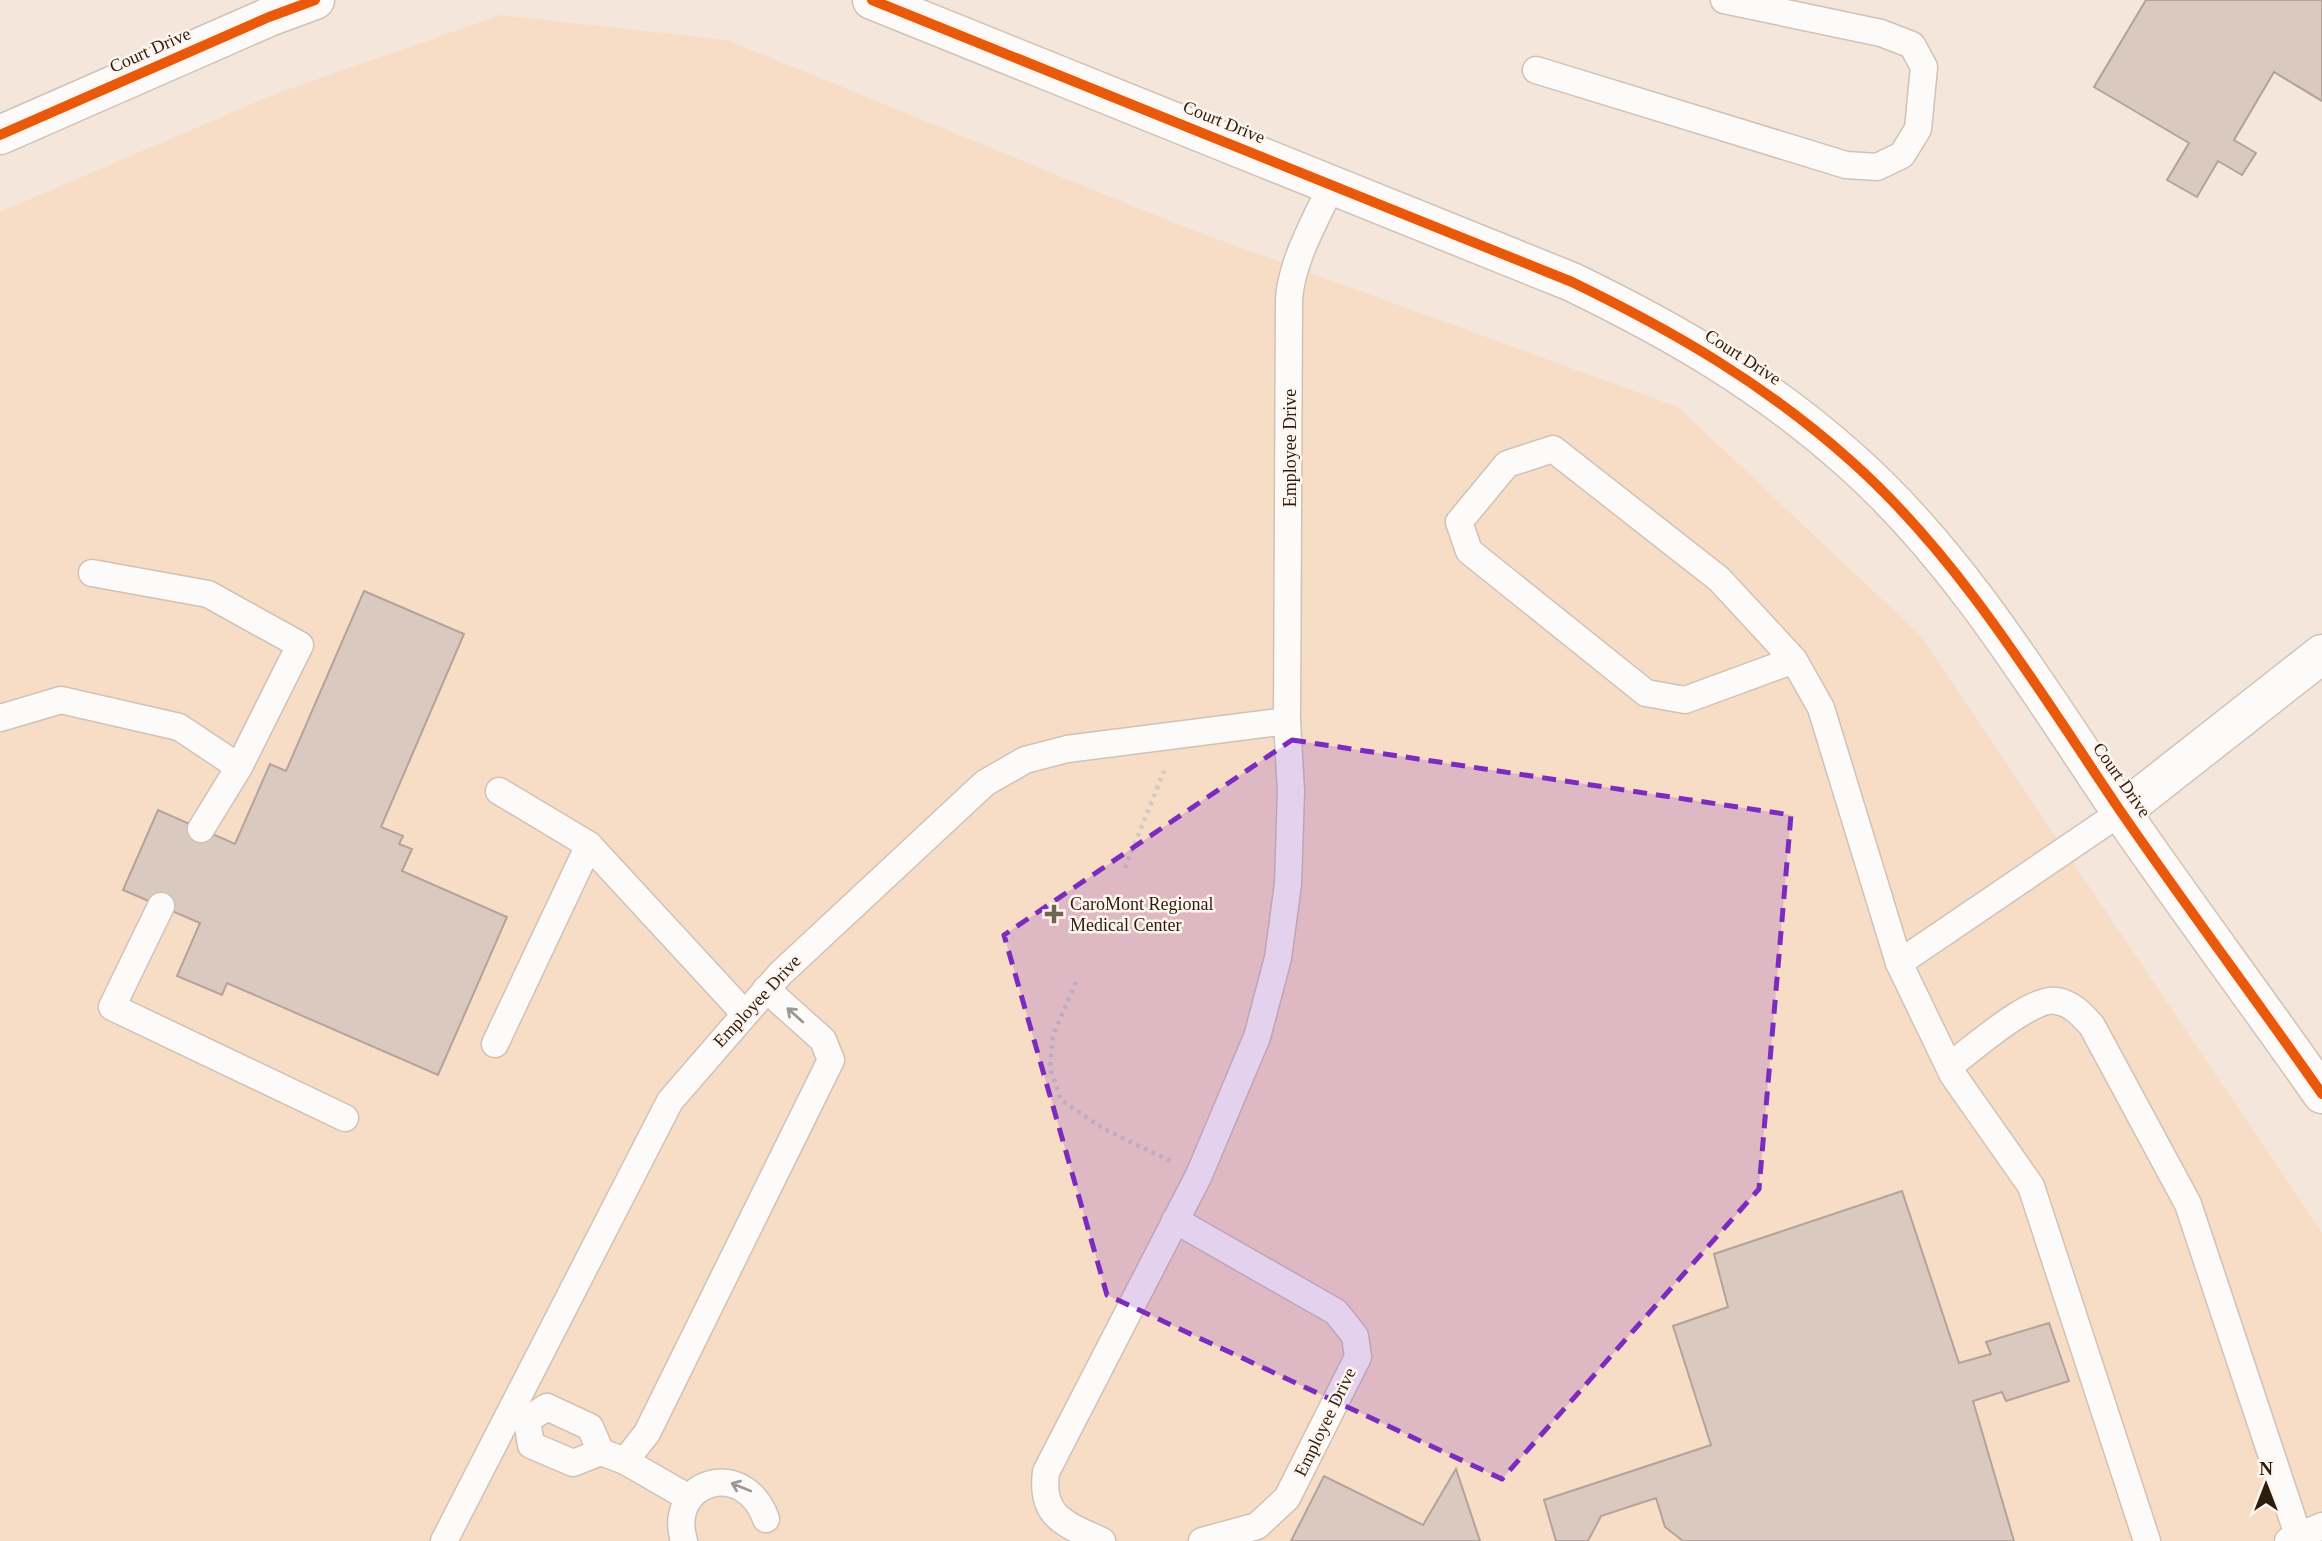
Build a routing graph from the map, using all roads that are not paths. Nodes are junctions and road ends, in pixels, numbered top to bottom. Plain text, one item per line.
1 (316, 0) edge
2 (873, 0) edge
3 (1724, 0) edge
4 (1536, 70) dead end
5 (0, 135) edge
6 (1332, 184) junction
7 (92, 573) dead end
8 (2322, 654) edge
9 (1794, 660) junction
10 (0, 718) edge
11 (1287, 721) junction
12 (239, 767) junction
13 (499, 791) dead end
14 (2122, 812) junction
15 (201, 829) dead end
16 (589, 845) junction
17 (161, 906) dead end
18 (1899, 963) junction
19 (766, 989) junction
20 (745, 1014) junction
21 (495, 1044) dead end
22 (1949, 1066) junction
23 (2322, 1094) edge
24 (345, 1118) dead end
25 (1175, 1220) junction
26 (518, 1417) junction
27 (613, 1456) junction
28 (689, 1499) junction
29 (766, 1519) dead end
30 (2322, 1526) edge
31 (2295, 1540) edge
32 (444, 1541) edge
33 (684, 1541) edge
34 (1102, 1541) edge
35 (1202, 1541) edge
36 (2147, 1541) edge

1 - 5 street, Court Drive
2 - 6 street, Court Drive
3 - 4 lane
6 - 11 lane, Employee Drive
6 - 14 street, Court Drive
7 - 12 lane
8 - 14 street
9 - 9 lane
9 - 18 lane
10 - 12 lane
11 - 19 lane, Employee Drive
11 - 25 lane, Employee Drive
12 - 15 lane
13 - 16 lane
14 - 18 lane
14 - 23 street, Court Drive
16 - 20 lane
16 - 21 lane
17 - 24 lane
18 - 22 lane
19 - 20 lane, Employee Drive
27 -> 19 lane
20 - 26 lane, Employee Drive
22 - 31 lane
22 - 36 lane
25 - 34 lane, Employee Drive
25 - 35 lane, Employee Drive
26 - 27 lane
26 - 27 lane
26 - 32 lane, Employee Drive
27 - 28 lane
29 -> 28 lane
28 - 33 lane
30 - 31 lane

